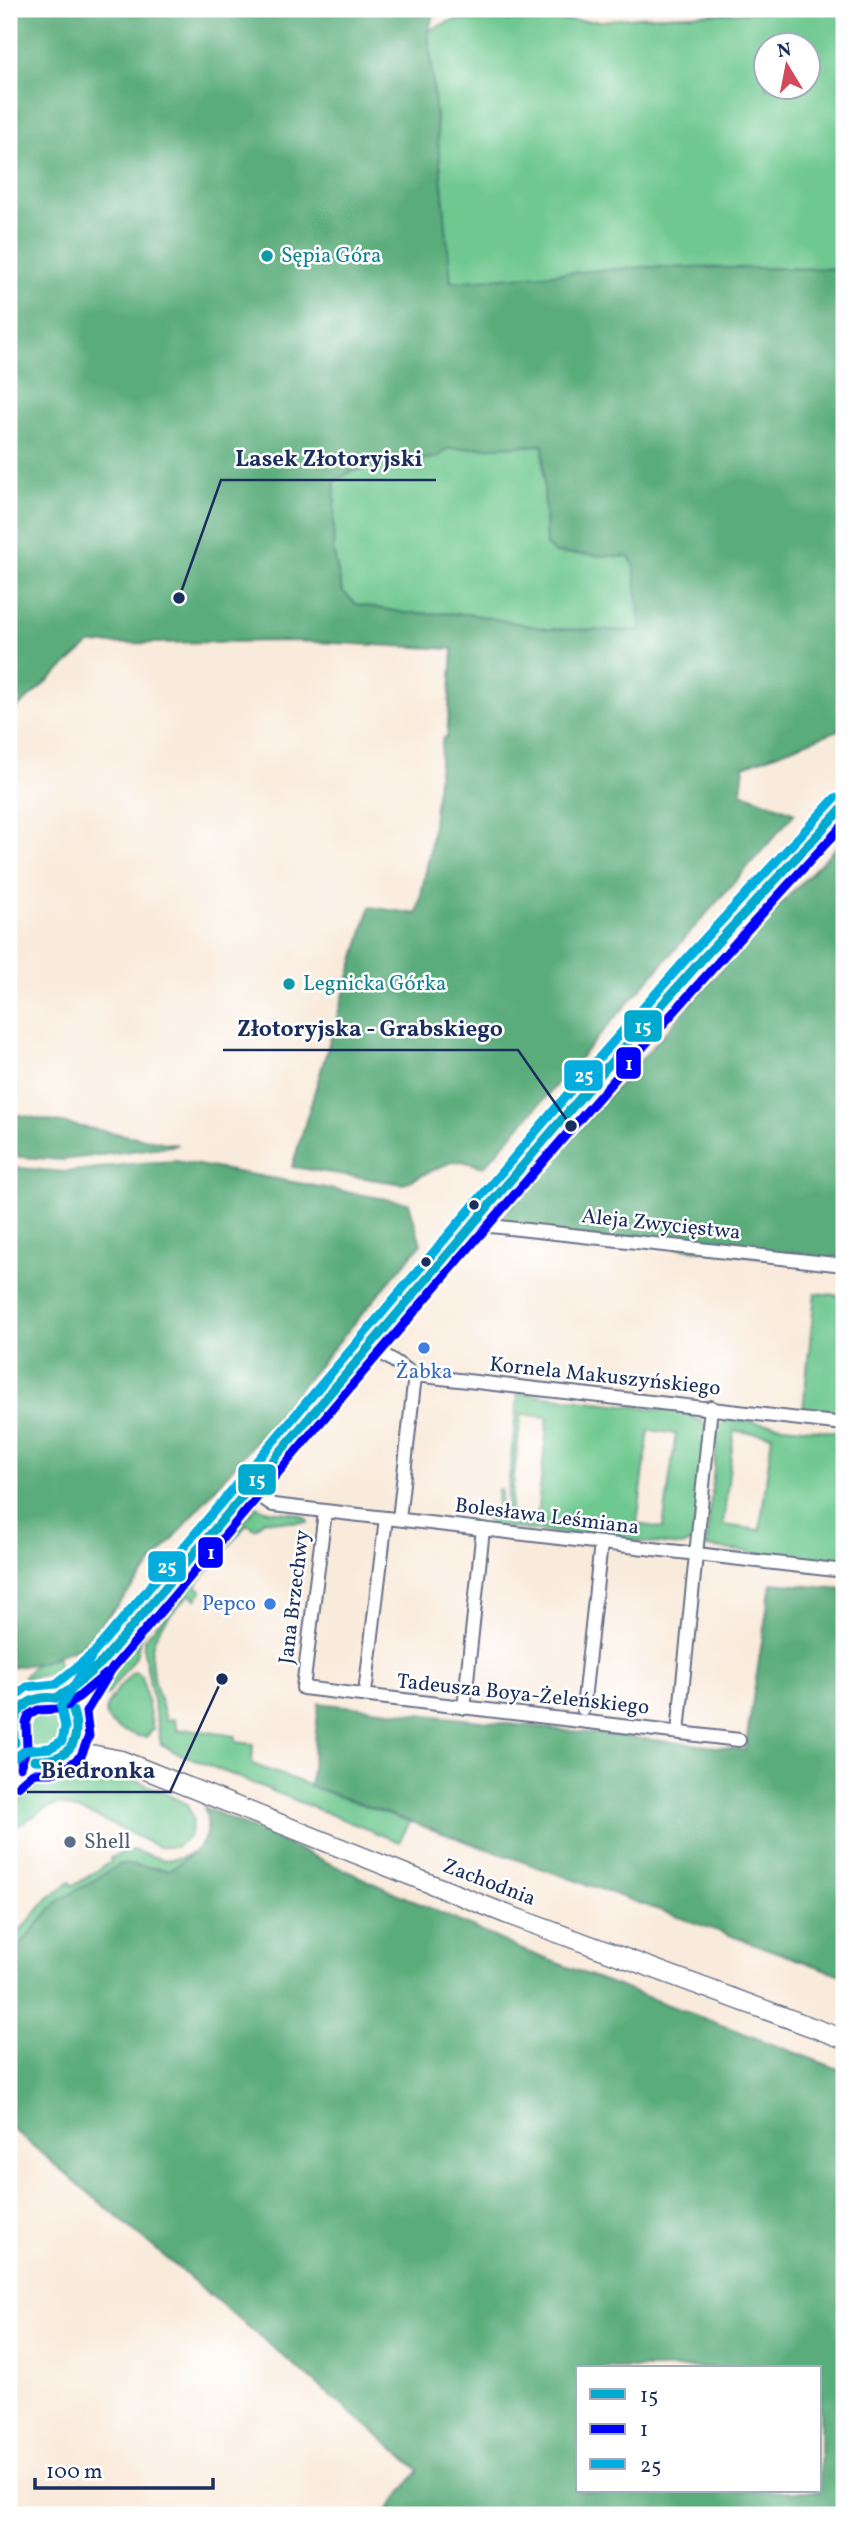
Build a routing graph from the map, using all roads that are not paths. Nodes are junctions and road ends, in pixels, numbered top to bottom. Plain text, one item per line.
1 (844, 806) edge
2 (473, 1224) junction
3 (844, 1265) edge
4 (374, 1342) junction
5 (415, 1375) junction
6 (711, 1407) junction
7 (844, 1424) edge
8 (249, 1489) junction
9 (326, 1511) junction
10 (392, 1518) junction
11 (482, 1529) junction
12 (601, 1543) junction
13 (696, 1554) junction
14 (844, 1571) edge
15 (102, 1662) junction
16 (366, 1685) dead end
17 (303, 1688) joint
18 (56, 1698) junction
19 (16, 1704) edge
20 (464, 1708) junction
21 (583, 1709) dead end
22 (73, 1711) junction
23 (12, 1730) edge
24 (78, 1730) junction
25 (678, 1732) junction
26 (739, 1740) dead end
27 (67, 1752) junction
28 (34, 1759) junction
29 (121, 1760) junction
30 (9, 1762) edge
31 (9, 1778) edge
32 (844, 2039) edge

1 - 2 street
2 - 3 street, Aleja Zwycięstwa
2 - 4 street
4 - 5 street, Kornela Makuszyńskiego
4 - 8 street
5 - 6 street, Kornela Makuszyńskiego
5 - 10 street
6 - 7 street, Kornela Makuszyńskiego
6 - 13 street
8 - 9 street, Bolesława Leśmiana
8 - 15 street
9 - 10 street, Bolesława Leśmiana
9 - 17 street, Jana Brzechwy
10 - 11 street, Bolesława Leśmiana
10 - 16 street
11 - 12 street, Bolesława Leśmiana
11 - 20 street
12 - 13 street, Bolesława Leśmiana
12 - 21 street
13 - 14 street, Bolesława Leśmiana
13 - 25 street
15 - 18 street
15 - 22 street
17 - 20 street, Tadeusza Boya-Żeleńskiego
18 - 19 main road
18 - 22 main road
19 - 23 main road
20 - 25 street, Tadeusza Boya-Żeleńskiego
22 - 24 main road
23 - 28 main road
23 - 30 main road
24 - 27 main road
24 - 29 main road, Zachodnia
25 - 26 street, Tadeusza Boya-Żeleńskiego
27 - 28 main road
27 - 29 main road, Zachodnia
28 - 31 main road
29 - 32 main road, Zachodnia

